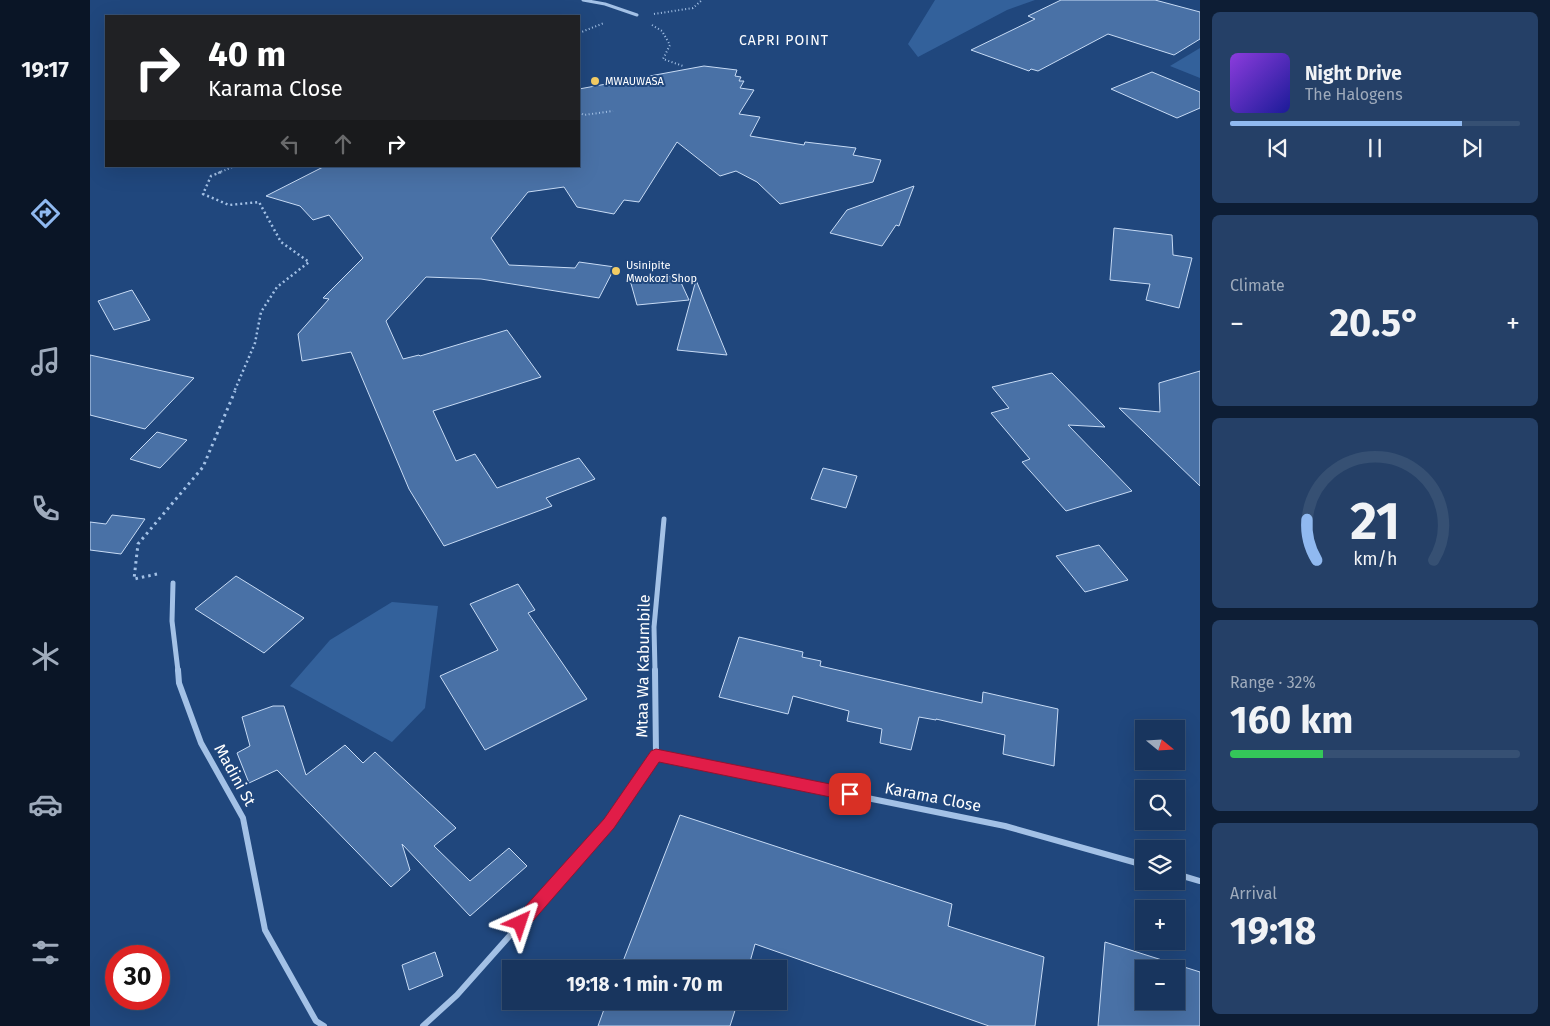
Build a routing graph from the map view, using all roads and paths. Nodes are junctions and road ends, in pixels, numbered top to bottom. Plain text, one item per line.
1 (583, 0) edge
2 (702, 0) edge
3 (637, 15) junction
4 (683, 66) dead end
5 (613, 111) dead end
6 (580, 113) edge
7 (233, 167) edge
8 (664, 520) dead end
9 (173, 583) joint
10 (656, 755) junction
11 (1135, 862) edge
12 (1185, 877) edge
13 (1200, 881) edge
14 (324, 1026) edge
15 (423, 1026) edge

1 - 3 street
2 - 3 path
3 - 4 path
5 - 6 path
7 - 9 path
8 - 10 street, Mtaa Wa Kabumbile
9 - 14 street, Madini St
10 - 11 street, Karama Close
10 - 15 street, Mtaa Wa Kabumbile
12 - 13 street

